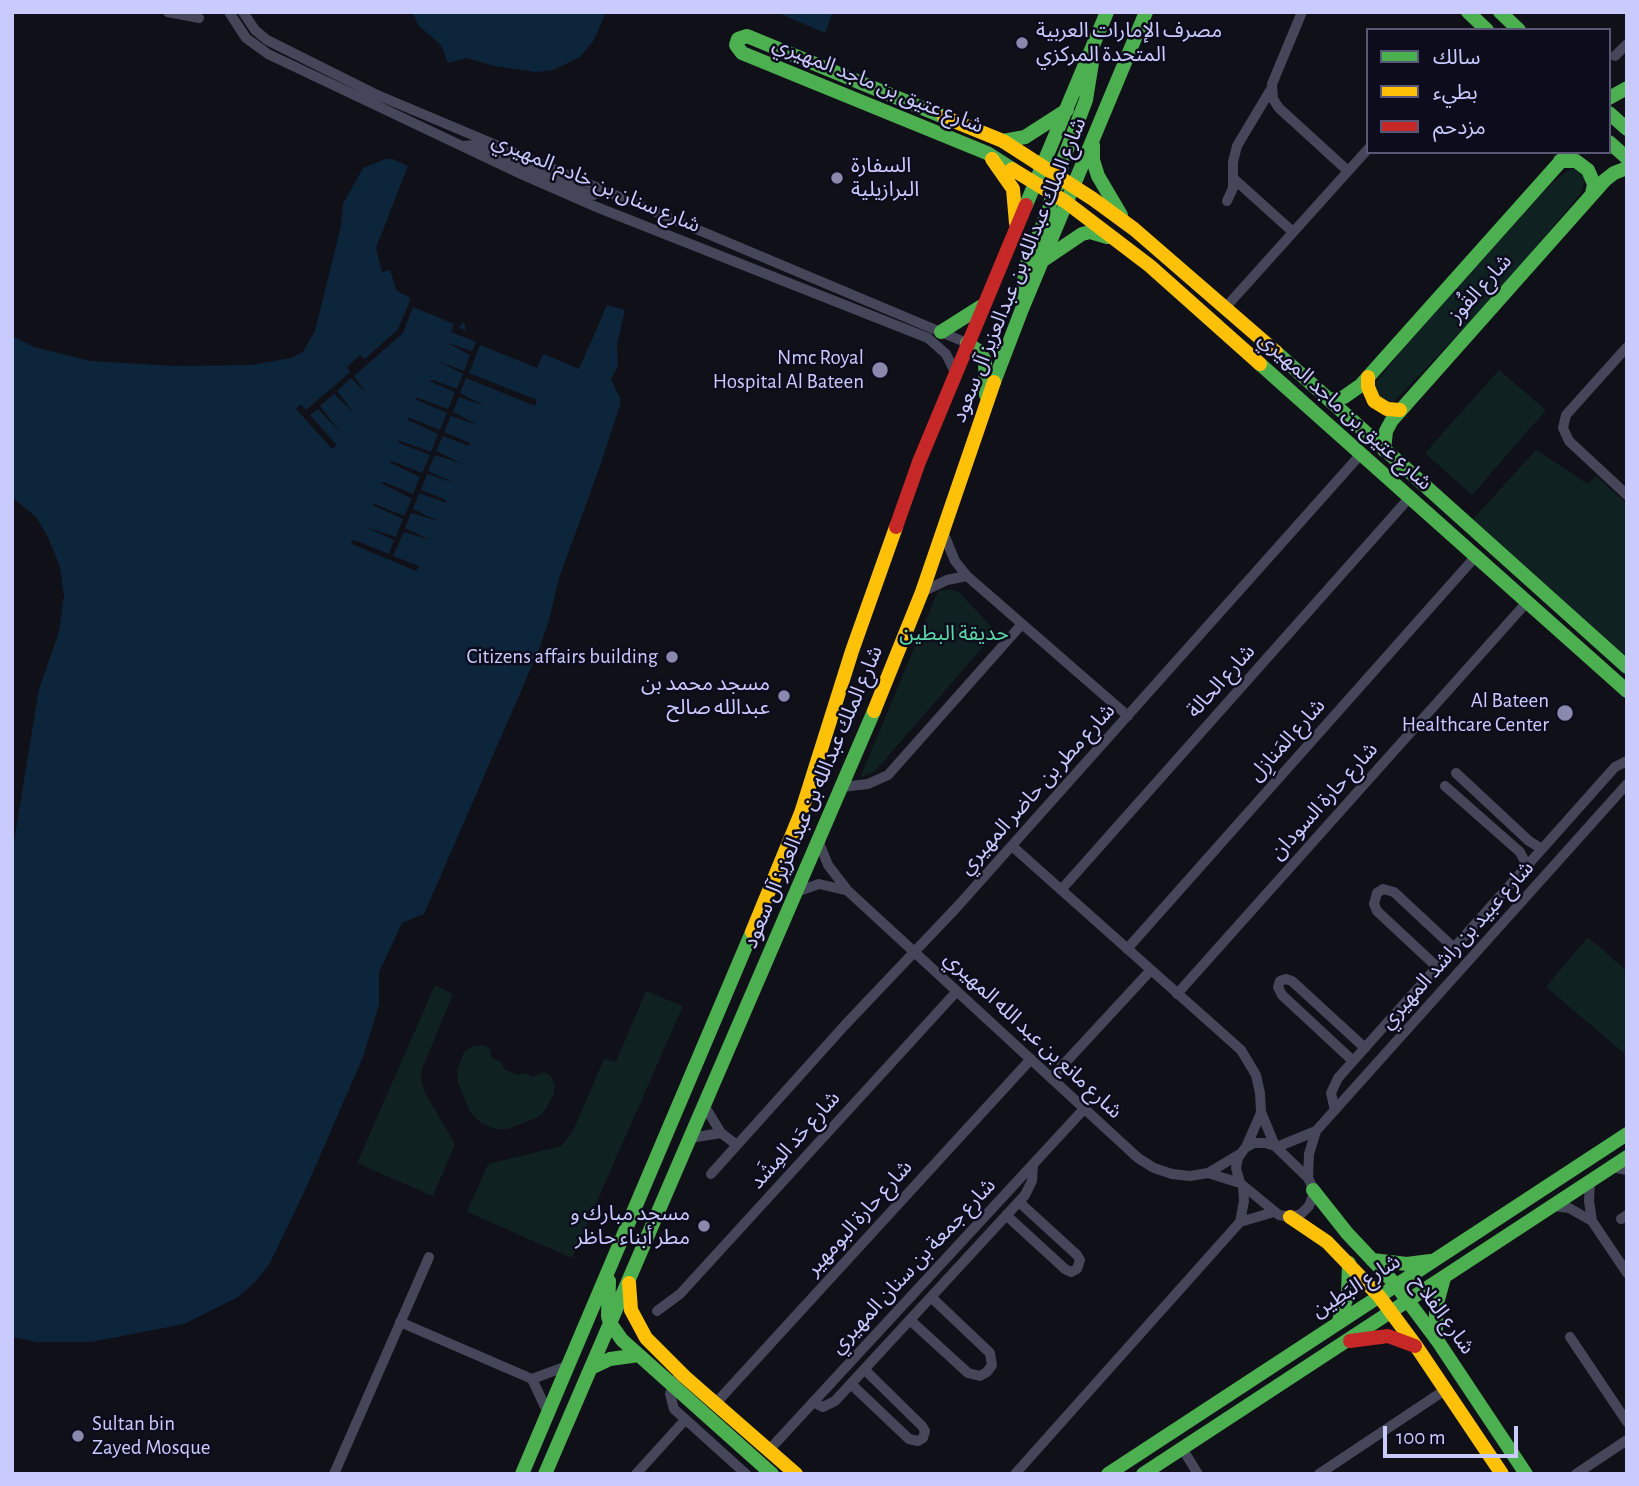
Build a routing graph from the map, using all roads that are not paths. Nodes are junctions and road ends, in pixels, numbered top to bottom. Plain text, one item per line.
1 (168, 12) edge
2 (229, 12) edge
3 (243, 12) edge
4 (1107, 12) edge
5 (1146, 12) edge
6 (1302, 12) edge
7 (1468, 12) edge
8 (1500, 12) edge
9 (199, 18) dead end
10 (1480, 28) edge
11 (1517, 28) edge
12 (1627, 44) edge
13 (1093, 47) junction
14 (1615, 56) dead end
15 (1627, 88) edge
16 (1271, 89) junction
17 (1611, 97) edge
18 (1067, 110) junction
19 (1611, 115) edge
20 (1627, 129) edge
21 (1094, 136) junction
22 (1003, 141) junction
23 (1611, 144) edge
24 (463, 146) junction
25 (1366, 151) edge
26 (987, 153) junction
27 (1565, 157) edge
28 (1627, 158) edge
29 (1044, 166) junction
30 (1627, 168) edge
31 (1348, 170) junction
32 (1059, 176) junction
33 (1233, 178) junction
34 (1036, 182) junction
35 (1073, 186) junction
36 (604, 191) junction
37 (1592, 194) junction
38 (1060, 198) junction
39 (1227, 201) dead end
40 (1134, 229) junction
41 (1016, 230) junction
42 (1293, 232) junction
43 (1119, 242) junction
44 (1041, 261) junction
45 (984, 305) junction
46 (1226, 308) junction
47 (1022, 309) junction
48 (941, 332) junction
49 (967, 343) junction
50 (1627, 347) edge
51 (955, 372) junction
52 (1368, 377) junction
53 (1329, 400) junction
54 (986, 403) junction
55 (1400, 410) junction
56 (1384, 450) junction
57 (1361, 454) junction
58 (1627, 495) edge
59 (1410, 497) junction
60 (1464, 520) junction
61 (943, 533) junction
62 (1451, 534) junction
63 (1476, 556) junction
64 (1505, 557) junction
65 (1492, 570) junction
66 (967, 576) junction
67 (922, 592) junction
68 (1527, 601) junction
69 (1022, 624) junction
70 (1627, 667) edge
71 (1627, 691) edge
72 (1128, 716) junction
73 (1627, 761) edge
74 (1456, 773) dead end
75 (1627, 785) edge
76 (1445, 786) dead end
77 (841, 787) junction
78 (1487, 802) junction
79 (1476, 813) junction
80 (818, 839) junction
81 (1012, 846) junction
82 (1542, 849) junction
83 (1527, 866) junction
84 (1060, 890) junction
85 (848, 891) junction
86 (795, 892) junction
87 (1454, 948) junction
88 (1127, 950) junction
89 (915, 952) junction
90 (1437, 967) junction
91 (1151, 970) junction
92 (957, 991) junction
93 (1177, 994) junction
94 (1337, 1023) junction
95 (1325, 1036) junction
96 (1365, 1048) junction
97 (1031, 1059) junction
98 (1353, 1061) junction
99 (1051, 1078) junction
100 (704, 1105) junction
101 (1084, 1109) junction
102 (1335, 1110) junction
103 (1261, 1112) junction
104 (1316, 1131) junction
105 (721, 1133) junction
106 (1627, 1134) edge
107 (690, 1138) junction
108 (737, 1145) junction
109 (1276, 1147) junction
110 (1243, 1151) junction
111 (1627, 1157) edge
112 (1033, 1165) junction
113 (1619, 1169) edge
114 (1208, 1173) junction
115 (711, 1174) dead end
116 (1590, 1181) junction
117 (1311, 1184) junction
118 (1241, 1185) junction
119 (1019, 1202) junction
120 (1552, 1206) junction
121 (1274, 1212) junction
122 (1006, 1215) junction
123 (1290, 1217) junction
124 (1592, 1221) junction
125 (1240, 1222) junction
126 (614, 1255) junction
127 (429, 1257) dead end
128 (1372, 1260) junction
129 (1436, 1260) junction
130 (1349, 1263) junction
131 (1627, 1273) edge
132 (1444, 1278) junction
133 (629, 1279) junction
134 (1396, 1285) junction
135 (1379, 1296) junction
136 (932, 1297) junction
137 (1408, 1301) junction
138 (657, 1311) dead end
139 (1390, 1312) junction
140 (910, 1320) junction
141 (1339, 1321) junction
142 (400, 1322) junction
143 (610, 1323) junction
144 (1570, 1337) dead end
145 (1437, 1340) junction
146 (1341, 1343) junction
147 (1416, 1346) junction
148 (639, 1355) junction
149 (567, 1366) junction
150 (591, 1368) junction
151 (864, 1369) junction
152 (685, 1377) junction
153 (532, 1379) junction
154 (672, 1384) junction
155 (850, 1384) junction
156 (1445, 1390) junction
157 (813, 1402) junction
158 (716, 1403) junction
159 (548, 1413) junction
160 (685, 1420) junction
161 (1627, 1422) edge
162 (1627, 1440) edge
163 (1182, 1448) junction
164 (770, 1449) junction
165 (749, 1453) junction
166 (334, 1474) edge
167 (513, 1474) edge
168 (522, 1474) edge
169 (545, 1474) edge
170 (636, 1474) edge
171 (746, 1474) edge
172 (772, 1474) edge
173 (796, 1474) edge
174 (1015, 1474) edge
175 (1108, 1474) edge
176 (1143, 1474) edge
177 (1198, 1474) edge
178 (1319, 1474) edge
179 (1502, 1474) edge
180 (1525, 1474) edge
181 (1576, 1474) edge

1 - 9 street
2 - 24 street, شارع سنان بن خادم المهيري
3 - 36 street, شارع سنان بن خادم المهيري
4 - 13 main road, شارع الملك عبدالله بن عبدالعزيز آل سعود
5 - 21 main road, شارع الملك عبدالله بن عبدالعزيز آل سعود
6 - 16 street
7 - 10 main road
8 - 11 main road
12 - 14 street
13 - 18 main road, شارع الملك عبدالله بن عبدالعزيز آل سعود
13 - 32 main road
15 - 17 main road
16 - 31 street
16 - 33 street
18 - 22 main road
18 - 29 main road, شارع الملك عبدالله بن عبدالعزيز آل سعود
19 - 20 main road
21 - 35 main road, شارع الملك عبدالله بن عبدالعزيز آل سعود
21 - 40 main road
22 - 26 main road, شارع عتيق بن ماجد المهيري
22 - 29 main road, شارع عتيق بن ماجد المهيري
23 - 28 main road
24 - 36 street
24 - 51 street, شارع سنان بن خادم المهيري
25 - 31 street
26 - 34 main road, شارع عتيق بن ماجد المهيري
26 - 41 main road
27 - 37 main road
27 - 52 main road, شارع القُوز
29 - 32 main road, شارع عتيق بن ماجد المهيري
29 - 34 main road, شارع الملك عبدالله بن عبدالعزيز آل سعود
29 - 38 main road
30 - 37 main road, شارع القُوز
31 - 42 street
32 - 35 main road, شارع عتيق بن ماجد المهيري
32 - 38 main road
33 - 39 street
33 - 42 street
34 - 38 main road, شارع عتيق بن ماجد المهيري
34 - 41 main road, شارع الملك عبدالله بن عبدالعزيز آل سعود
35 - 38 main road, شارع الملك عبدالله بن عبدالعزيز آل سعود
35 - 40 main road, شارع عتيق بن ماجد المهيري
36 - 48 street, شارع سنان بن خادم المهيري
37 - 55 main road, شارع القُوز
38 - 43 main road, شارع عتيق بن ماجد المهيري
38 - 44 main road, شارع الملك عبدالله بن عبدالعزيز آل سعود
38 - 47 main road
40 - 46 main road, شارع عتيق بن ماجد المهيري
41 - 45 main road, شارع الملك عبدالله بن عبدالعزيز آل سعود
42 - 46 street
43 - 44 main road
43 - 57 main road, شارع عتيق بن ماجد المهيري
44 - 47 main road, شارع الملك عبدالله بن عبدالعزيز آل سعود
45 - 48 main road
45 - 49 main road, شارع الملك عبدالله بن عبدالعزيز آل سعود
46 - 53 main road, شارع عتيق بن ماجد المهيري
47 - 54 main road, شارع الملك عبدالله بن عبدالعزيز آل سعود
48 - 49 street, شارع سنان بن خادم المهيري
49 - 51 main road, شارع الملك عبدالله بن عبدالعزيز آل سعود
49 - 54 main road
50 - 58 street
51 - 126 main road, شارع الملك عبدالله بن عبدالعزيز آل سعود
52 - 53 main road, شارع القُوز
52 - 55 main road
53 - 56 main road, شارع عتيق بن ماجد المهيري
54 - 61 main road, شارع الملك عبدالله بن عبدالعزيز آل سعود
55 - 56 main road, شارع القُوز
56 - 60 main road, شارع عتيق بن ماجد المهيري
57 - 59 main road, شارع عتيق بن ماجد المهيري
57 - 72 street, شارع مطر بن حاضر المهيري
59 - 62 main road, شارع عتيق بن ماجد المهيري
59 - 84 street, شارع الحالة
60 - 62 main road
60 - 64 main road, شارع عتيق بن ماجد المهيري
61 - 66 street
61 - 67 main road, شارع الملك عبدالله بن عبدالعزيز آل سعود
62 - 63 main road, شارع عتيق بن ماجد المهيري
63 - 65 main road, شارع عتيق بن ماجد المهيري
63 - 88 street, شارع المَنازِل
64 - 65 main road
64 - 70 main road, شارع عتيق بن ماجد المهيري
65 - 68 main road, شارع عتيق بن ماجد المهيري
66 - 67 street
66 - 69 street
67 - 77 main road, شارع الملك عبدالله بن عبدالعزيز آل سعود
68 - 71 main road, شارع عتيق بن ماجد المهيري
68 - 93 street, شارع حارة السودان
69 - 72 street
69 - 77 street
72 - 81 street, شارع مطر بن حاضر المهيري
73 - 82 street
74 - 78 street, شارع عبيد بن راشد المهيري
75 - 102 street, شارع عبيد بن راشد المهيري
76 - 79 street, شارع عبيد بن راشد المهيري
77 - 80 main road, شارع الملك عبدالله بن عبدالعزيز آل سعود
78 - 79 street
78 - 82 street, شارع عبيد بن راشد المهيري
79 - 83 street, شارع عبيد بن راشد المهيري
80 - 85 street, شارع مانع بن عبد الله المهيري
80 - 86 main road, شارع الملك عبدالله بن عبدالعزيز آل سعود
81 - 84 street
81 - 89 street, شارع مطر بن حاضر المهيري
82 - 83 street
83 - 87 street
84 - 88 street
85 - 86 street
85 - 89 street, شارع مانع بن عبد الله المهيري
86 - 100 main road, شارع الملك عبدالله بن عبدالعزيز آل سعود
87 - 90 street
87 - 90 street, شارع عبيد بن راشد المهيري
88 - 91 street
89 - 92 street, شارع مانع بن عبد الله المهيري
89 - 108 street, شارع مطر بن حاضر المهيري
90 - 96 street
91 - 93 street
91 - 99 street
92 - 97 street, شارع مانع بن عبد الله المهيري
92 - 138 street, شارع حَد المِشَد
93 - 103 street
94 - 95 street
94 - 95 street, شارع عبيد بن راشد المهيري
94 - 96 street, شارع عبيد بن راشد المهيري
95 - 98 street, شارع عبيد بن راشد المهيري
96 - 98 street
97 - 99 street, شارع مانع بن عبد الله المهيري
97 - 158 street, شارع حارة البومهير
98 - 102 street
99 - 101 street, شارع مانع بن عبد الله المهيري
100 - 105 street
100 - 107 main road, شارع الملك عبدالله بن عبدالعزيز آل سعود
101 - 112 street, شارع جمعة بن سنان المهيري
101 - 114 street, شارع مانع بن عبد الله المهيري
102 - 104 street, شارع عبيد بن راشد المهيري
103 - 109 street
103 - 110 street
104 - 109 street, شارع عبيد بن راشد المهيري
104 - 117 street, شارع عبيد بن راشد المهيري
105 - 107 street
105 - 108 street
106 - 129 main road, شارع البَطِين
107 - 133 main road, شارع الملك عبدالله بن عبدالعزيز آل سعود
108 - 115 street, شارع مطر بن حاضر المهيري
109 - 110 street
109 - 117 street
110 - 114 street
110 - 118 street
111 - 113 main road, شارع البَطِين
112 - 119 street
112 - 157 street, شارع جمعة بن سنان المهيري
113 - 116 main road, شارع البَطِين
114 - 118 street, شارع مانع بن عبد الله المهيري
116 - 120 main road, شارع البَطِين
116 - 124 street
117 - 123 street
117 - 128 main road, شارع الفلاح
118 - 121 street
118 - 125 street
119 - 122 street
119 - 122 street, شارع جمعة بن سنان المهيري
120 - 124 street
120 - 132 main road, شارع البَطِين
121 - 123 street
121 - 125 street
122 - 136 street
123 - 130 main road, شارع الفلاح
124 - 131 street
125 - 174 street
126 - 143 main road
126 - 149 main road, شارع الملك عبدالله بن عبدالعزيز آل سعود
127 - 142 street
128 - 129 main road
128 - 134 main road, شارع الفلاح
129 - 134 main road, شارع البَطِين
130 - 135 main road, شارع الفلاح
130 - 141 main road
132 - 137 main road, شارع البَطِين
132 - 145 main road
133 - 143 main road, شارع الملك عبدالله بن عبدالعزيز آل سعود
133 - 152 main road
134 - 135 main road, شارع البَطِين
134 - 137 main road, شارع الفلاح
135 - 139 main road, شارع الفلاح
135 - 141 main road, شارع البَطِين
136 - 140 street
136 - 140 street, شارع جمعة بن سنان المهيري
137 - 139 main road, شارع البَطِين
137 - 145 main road, شارع الفلاح
139 - 146 main road, شارع البَطِين
139 - 147 main road, شارع الفلاح
140 - 151 street
141 - 175 main road, شارع البَطِين
142 - 153 street
142 - 166 street
143 - 148 main road
143 - 150 main road, شارع الملك عبدالله بن عبدالعزيز آل سعود
144 - 161 street
145 - 180 main road, شارع الفلاح
146 - 147 main road
146 - 163 main road, شارع البَطِين
147 - 156 main road, شارع الفلاح
148 - 150 main road
148 - 154 main road
149 - 153 street
149 - 159 main road, شارع الملك عبدالله بن عبدالعزيز آل سعود
150 - 169 main road, شارع الملك عبدالله بن عبدالعزيز آل سعود
151 - 155 street
151 - 155 street, شارع جمعة بن سنان المهيري
152 - 154 street
152 - 158 main road
153 - 159 street
154 - 160 street
154 - 165 main road
155 - 157 street
156 - 178 street
156 - 179 main road, شارع الفلاح
157 - 164 street, شارع جمعة بن سنان المهيري
158 - 164 main road
159 - 167 main road
159 - 168 main road, شارع الملك عبدالله بن عبدالعزيز آل سعود
160 - 170 street
160 - 171 street
162 - 181 street
163 - 176 main road, شارع البَطِين
163 - 177 street
164 - 165 main road
164 - 173 main road
165 - 172 main road

